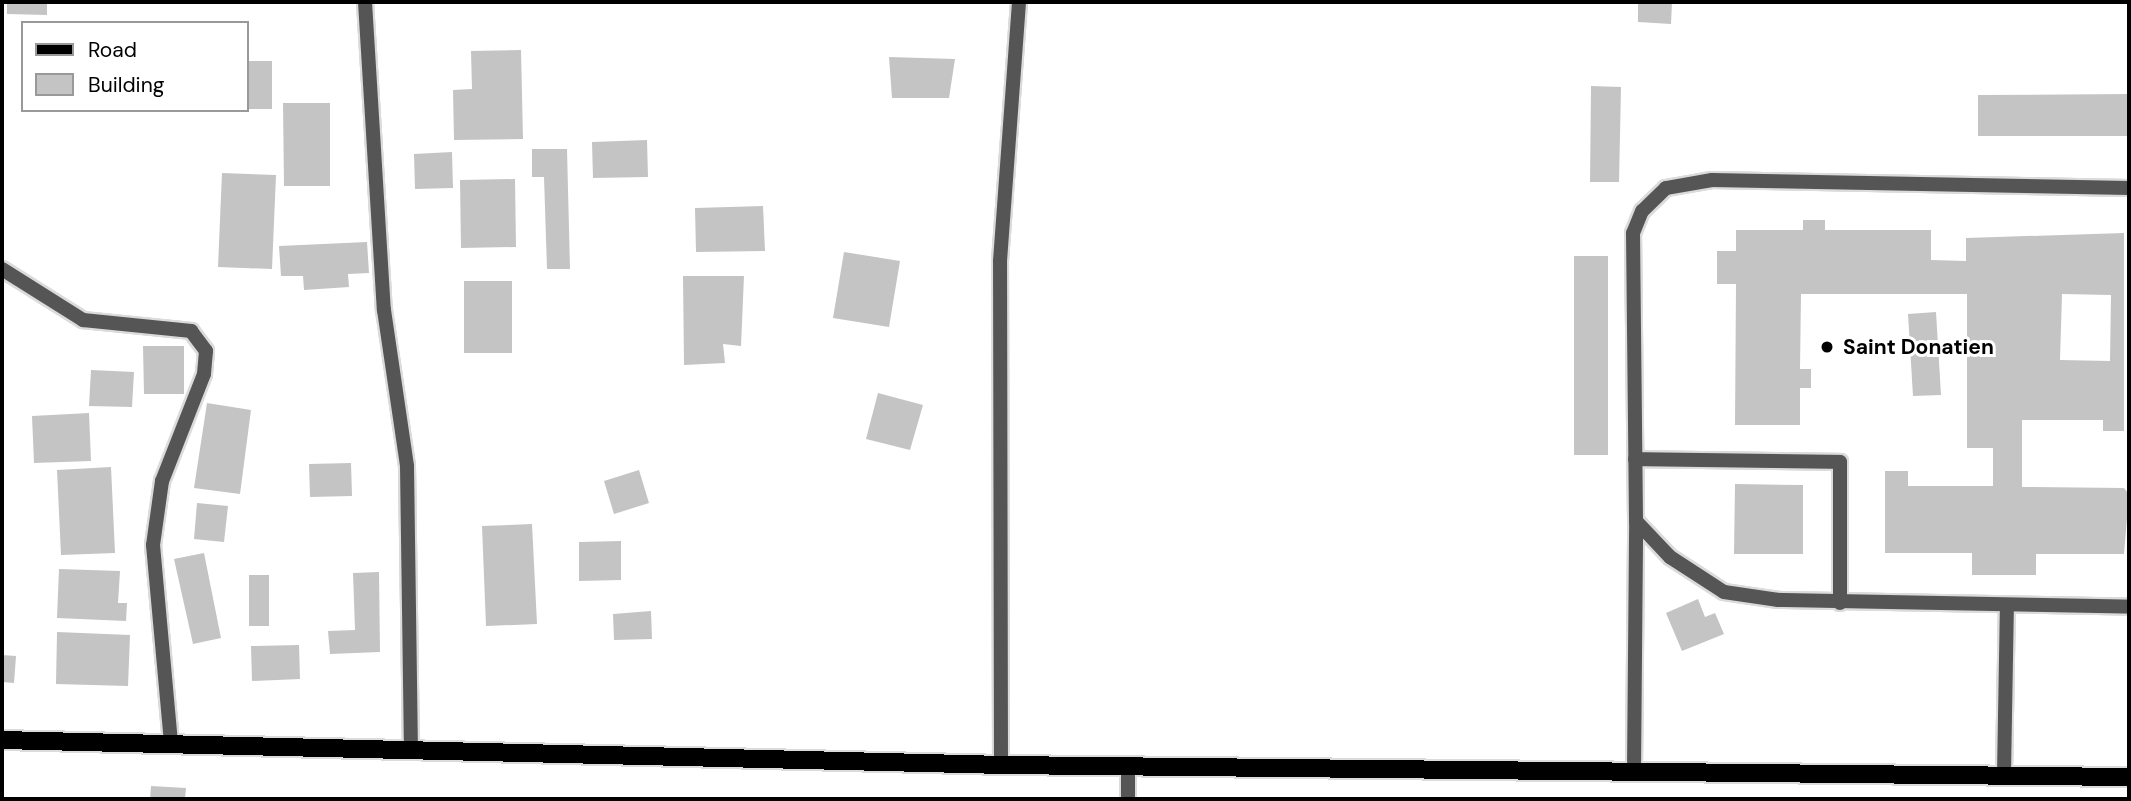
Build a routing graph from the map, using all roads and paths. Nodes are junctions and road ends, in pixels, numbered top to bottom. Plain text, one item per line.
1 (365, 2) edge
2 (1019, 2) edge
3 (2129, 188) edge
4 (2, 269) edge
5 (1635, 459) junction
6 (1636, 521) junction
7 (1840, 603) junction
8 (2129, 607) edge
9 (2007, 608) junction
10 (2, 740) edge
11 (171, 743) junction
12 (411, 746) junction
13 (1001, 765) junction
14 (1128, 766) junction
15 (1634, 770) junction
16 (2004, 774) junction
17 (2129, 777) edge
18 (1128, 799) edge

1 - 12 street
2 - 13 street
3 - 5 street
4 - 11 street
5 - 6 street
5 - 7 street
6 - 7 street
6 - 15 street
7 - 9 street
8 - 9 street
9 - 16 street
10 - 11 main road
11 - 12 main road
12 - 13 main road
13 - 14 main road
14 - 15 main road
14 - 18 street
15 - 16 main road
16 - 17 main road

